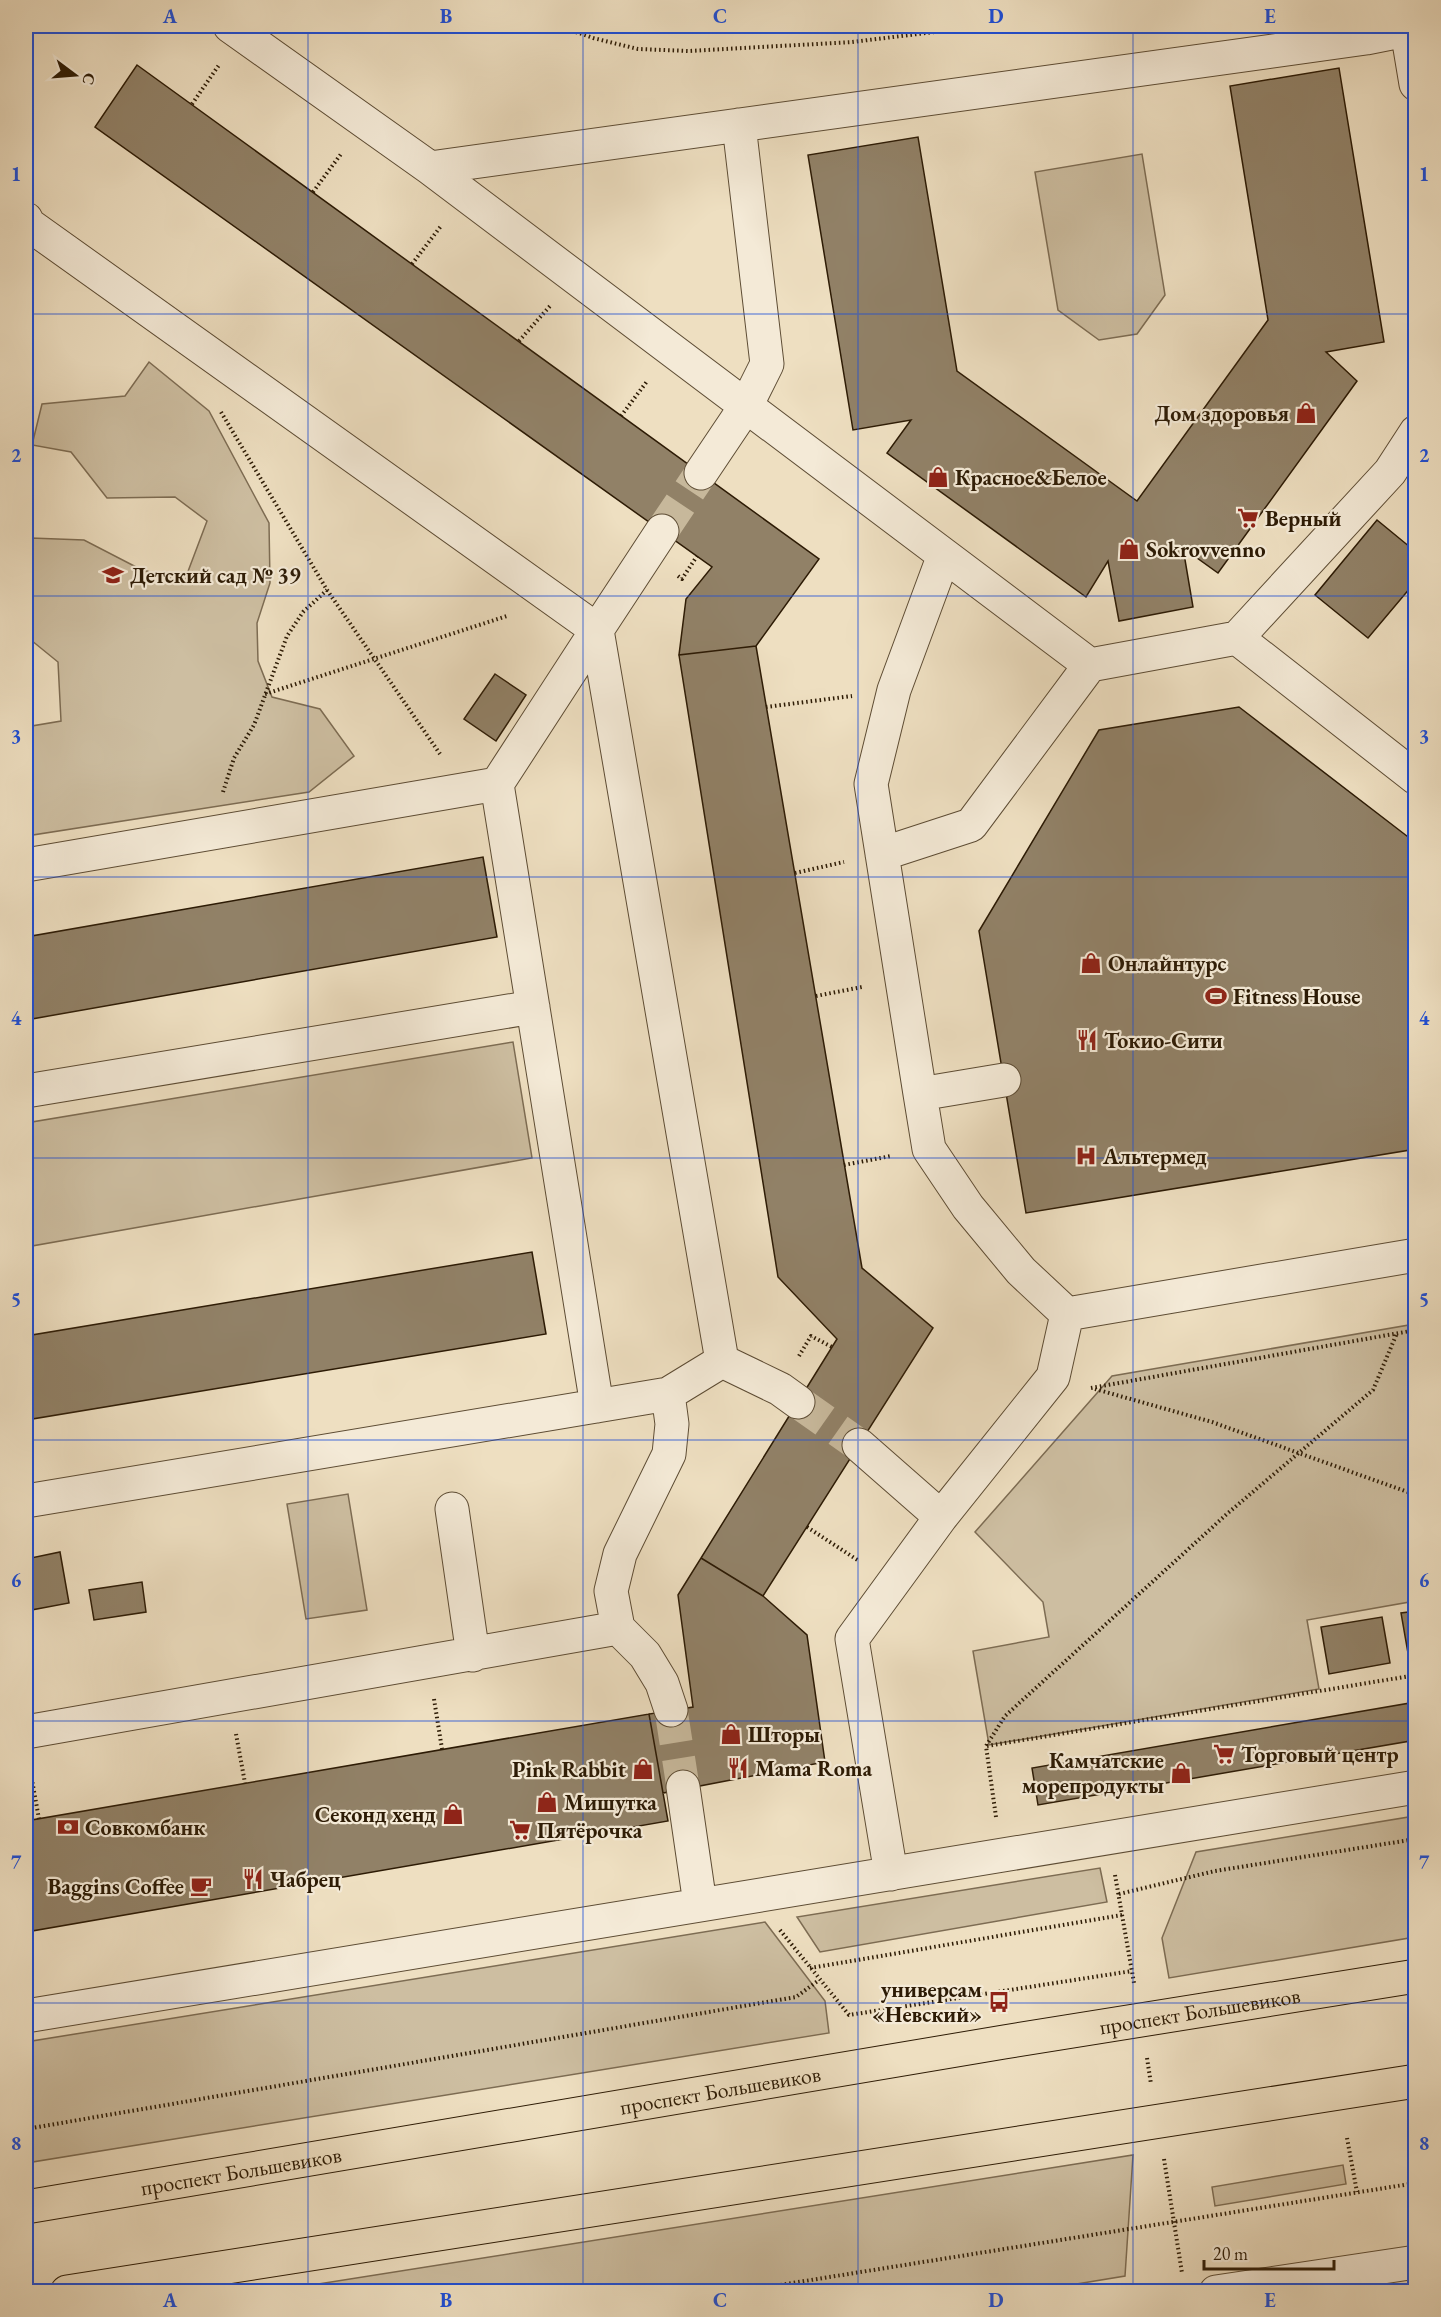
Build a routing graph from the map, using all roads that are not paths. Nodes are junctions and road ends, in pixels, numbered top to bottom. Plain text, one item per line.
1 (1411, 29) edge
2 (236, 30) edge
3 (1361, 32) edge
4 (1416, 84) edge
5 (739, 125) junction
6 (430, 168) junction
7 (26, 219) edge
8 (746, 406) junction
9 (1416, 432) edge
10 (701, 473) tunnel mouth
11 (662, 531) tunnel mouth
12 (944, 555) junction
13 (597, 630) junction
14 (1237, 638) junction
15 (1090, 665) junction
16 (1416, 778) edge
17 (497, 784) junction
18 (882, 854) junction
19 (26, 865) edge
20 (532, 1007) junction
21 (1004, 1080) dead end
22 (26, 1091) edge
23 (920, 1094) junction
24 (1416, 1255) edge
25 (1067, 1314) junction
26 (722, 1360) junction
27 (668, 1394) junction
28 (798, 1402) tunnel mouth
29 (597, 1406) junction
30 (859, 1445) tunnel mouth
31 (26, 1501) edge
32 (452, 1509) dead end
33 (941, 1517) junction
34 (618, 1628) junction
35 (473, 1655) junction
36 (671, 1710) tunnel mouth
37 (26, 1732) edge
38 (683, 1787) tunnel mouth
39 (1416, 1787) edge
40 (891, 1874) junction
41 (700, 1904) junction
42 (1416, 1976) edge
43 (26, 2016) edge
44 (1416, 2081) edge
45 (26, 2207) edge
46 (1416, 2262) edge
47 (67, 2292) edge
48 (1216, 2292) edge

1 - 3 street
1 - 4 street
2 - 6 street
3 - 5 street
5 - 6 street
5 - 8 street
6 - 8 street
7 - 13 street
8 - 10 street
8 - 12 street
9 - 14 street
11 - 13 street
12 - 15 street
12 - 18 street
13 - 17 street
13 - 26 street
14 - 15 street
14 - 16 street
15 - 18 street
17 - 19 street
17 - 20 street
18 - 23 street
20 - 22 street
20 - 29 street
21 - 23 street
23 - 25 street
24 - 25 street
25 - 33 street
26 - 27 street
26 - 28 street
27 - 29 street
27 - 34 street
29 - 31 street
30 - 33 street
32 - 35 street
33 - 40 street
34 - 35 street
34 - 36 street
35 - 37 street
38 - 41 street
39 - 40 street
40 - 41 street
41 - 43 street
42 - 45 main road, проспект Большевиков
44 - 47 main road
46 - 48 street

